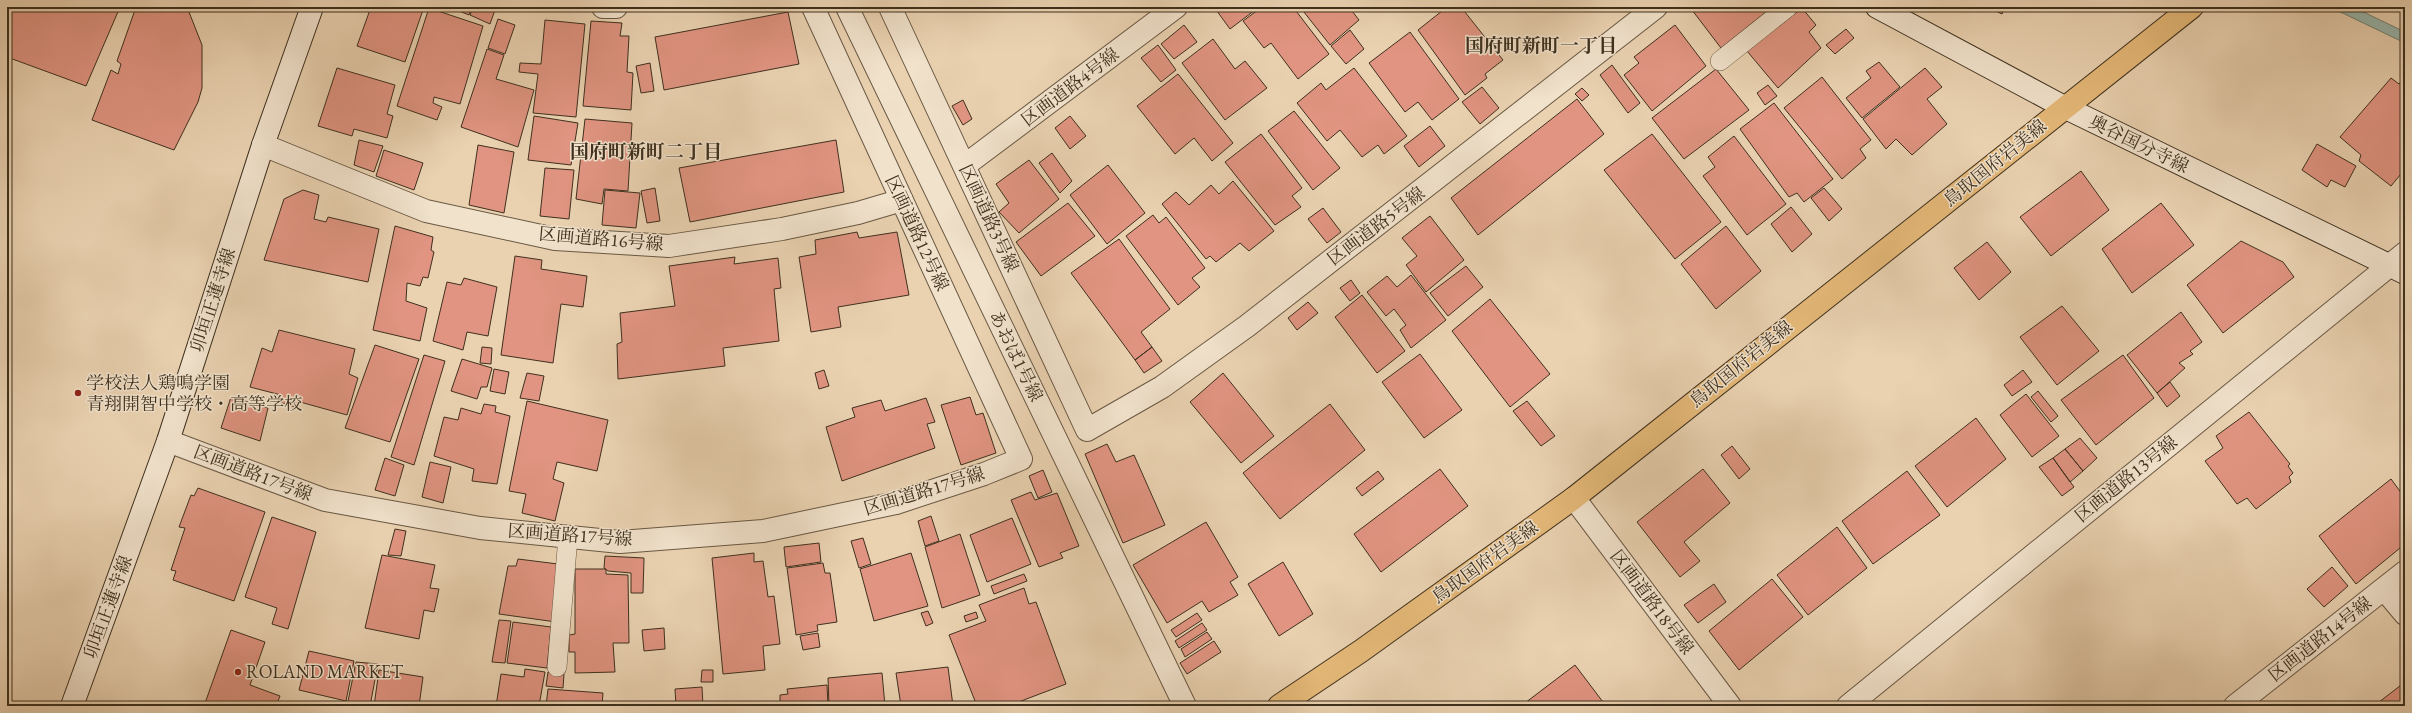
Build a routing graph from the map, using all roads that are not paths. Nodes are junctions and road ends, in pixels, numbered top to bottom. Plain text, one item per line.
1 (312, 7) edge
2 (604, 7) edge
3 (616, 7) edge
4 (813, 7) edge
5 (847, 7) edge
6 (890, 7) edge
7 (1176, 7) edge
8 (1656, 7) edge
9 (1788, 7) edge
10 (1877, 7) edge
11 (2192, 7) edge
12 (1720, 61) dead end
13 (2064, 107) junction
14 (263, 145) junction
15 (964, 166) junction
16 (902, 200) junction
17 (2400, 264) edge
18 (1087, 430) joint
19 (168, 441) junction
20 (1021, 459) joint
21 (1574, 498) junction
22 (568, 537) junction
23 (2405, 572) edge
24 (2384, 589) junction
25 (2405, 614) edge
26 (557, 667) dead end
27 (72, 706) edge
28 (1185, 706) edge
29 (1279, 706) edge
30 (1730, 706) edge
31 (1848, 706) edge
32 (2235, 706) edge

1 - 14 street, 卯垣正蓮寺線
2 - 3 street
4 - 16 street, 区画道路12号線
5 - 28 street, あおば1号線
6 - 15 street, 区画道路3号線
7 - 15 street, 区画道路4号線
8 - 18 street, 区画道路5号線
9 - 12 lane
10 - 13 street, 奥谷国分寺線
11 - 13 main road, 鳥取国府岩美線
13 - 17 street, 奥谷国分寺線
13 - 21 main road, 鳥取国府岩美線
14 - 16 street, 区画道路16号線
14 - 19 street, 卯垣正蓮寺線
15 - 18 street, 区画道路3号線
16 - 20 street, 区画道路12号線
17 - 31 street, 区画道路13号線
19 - 22 street, 区画道路17号線
19 - 27 street, 卯垣正蓮寺線
20 - 22 street, 区画道路17号線
21 - 29 main road, 鳥取国府岩美線
21 - 30 street, 区画道路18号線
22 - 26 lane
23 - 24 street, 区画道路14号線
24 - 25 street
24 - 32 street, 区画道路14号線

